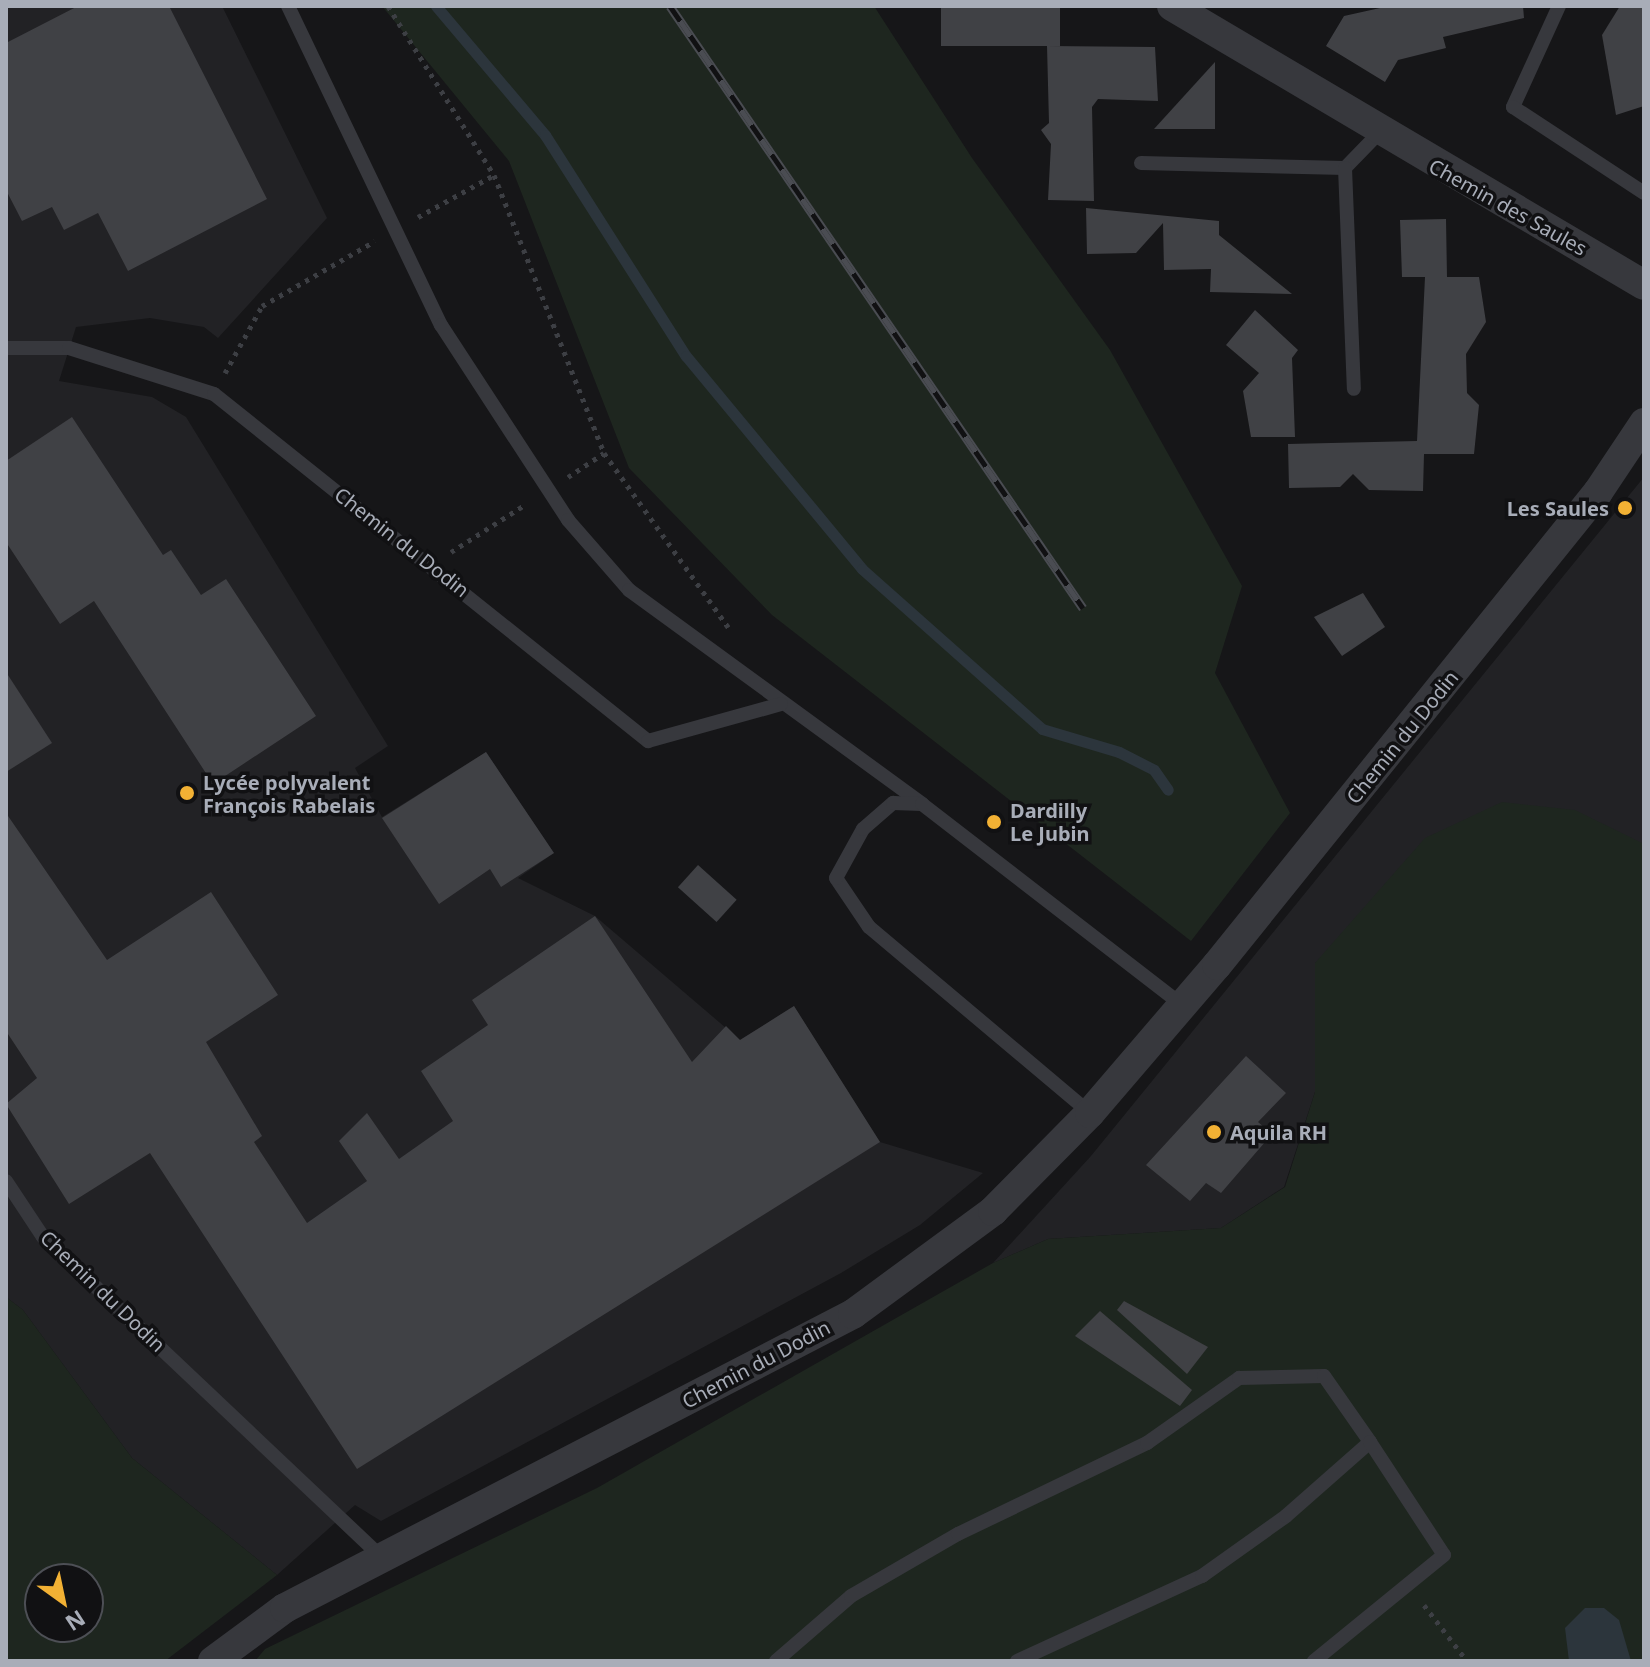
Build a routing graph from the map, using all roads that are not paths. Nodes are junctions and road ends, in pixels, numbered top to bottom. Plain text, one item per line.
1 (288, 6) edge
2 (1172, 6) edge
3 (1559, 6) edge
4 (1378, 134) junction
5 (1141, 163) dead end
6 (1345, 168) junction
7 (1644, 193) edge
8 (1642, 280) edge
9 (6, 348) edge
10 (1354, 389) dead end
11 (1644, 423) edge
12 (1644, 448) edge
13 (1618, 466) junction
14 (781, 704) junction
15 (922, 804) junction
16 (1183, 1006) junction
17 (1090, 1113) junction
18 (6, 1181) edge
19 (1370, 1442) junction
20 (383, 1559) junction
21 (213, 1661) edge
22 (776, 1661) edge
23 (1017, 1661) edge
24 (1314, 1661) edge

1 - 14 lane
2 - 4 street, Chemin des Saules
3 - 7 lane
4 - 6 lane
4 - 8 street, Chemin des Saules
5 - 6 lane
6 - 10 lane
9 - 14 lane, Chemin du Dodin
11 - 13 street, Chemin du Dodin
12 - 13 street, Chemin du Dodin
13 - 16 street, Chemin du Dodin
14 - 15 lane
15 - 16 lane
15 - 17 lane
16 - 17 street, Chemin du Dodin
17 - 20 street, Chemin du Dodin
18 - 20 lane, Chemin du Dodin
19 - 22 lane
19 - 23 lane
19 - 24 lane
20 - 21 street, Chemin du Dodin

